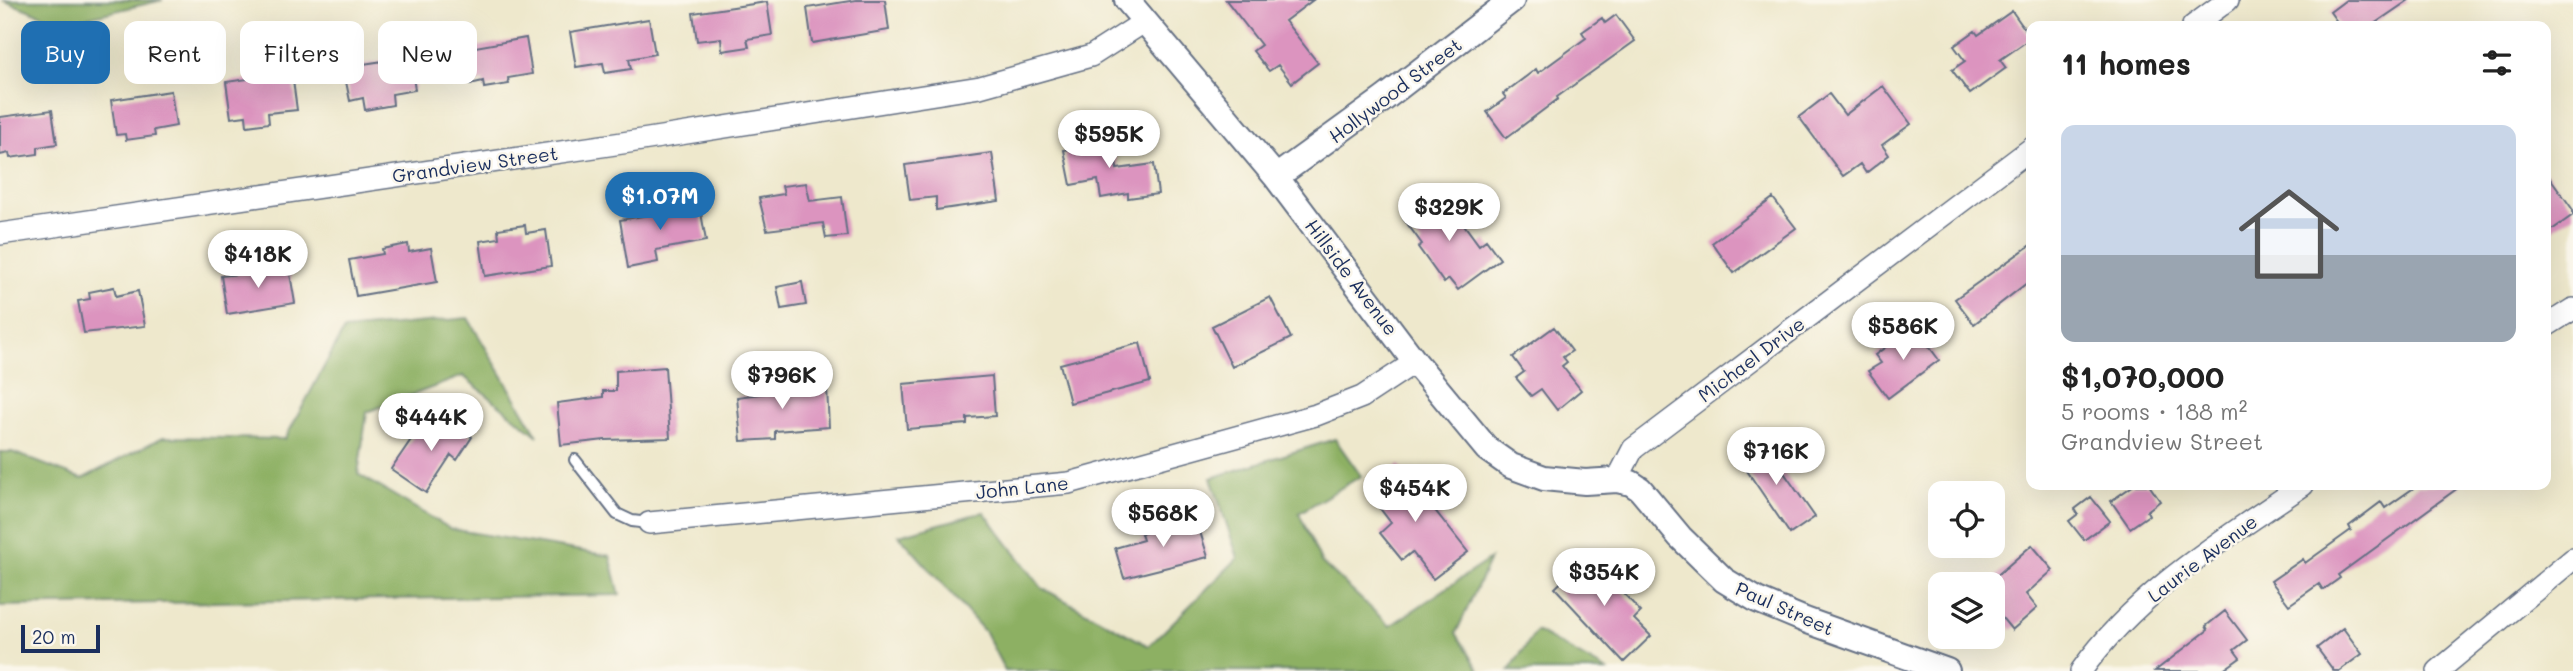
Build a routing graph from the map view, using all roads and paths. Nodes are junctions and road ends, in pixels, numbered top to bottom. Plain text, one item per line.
1 (1127, 0) edge
2 (1512, 0) edge
3 (2228, 0) edge
4 (2200, 21) edge
5 (1144, 22) junction
6 (2026, 153) edge
7 (1276, 177) junction
8 (0, 234) edge
9 (2573, 309) edge
10 (2551, 323) edge
11 (1415, 362) junction
12 (575, 460) dead end
13 (1617, 480) junction
14 (2296, 490) edge
15 (649, 523) joint
16 (2573, 559) edge
17 (1947, 671) edge
18 (2081, 671) edge
19 (2438, 671) edge

1 - 5 street, Hillside Avenue
2 - 7 street, Hollywood Street
3 - 4 street
5 - 7 street, Hillside Avenue
5 - 8 street, Grandview Street
6 - 13 street, Michael Drive
7 - 11 street, Hillside Avenue
9 - 10 street
11 - 13 street, Hillside Avenue
11 - 15 street, John Lane
12 - 15 lane
13 - 17 street, Paul Street
14 - 18 street, Laurie Avenue
16 - 19 street

